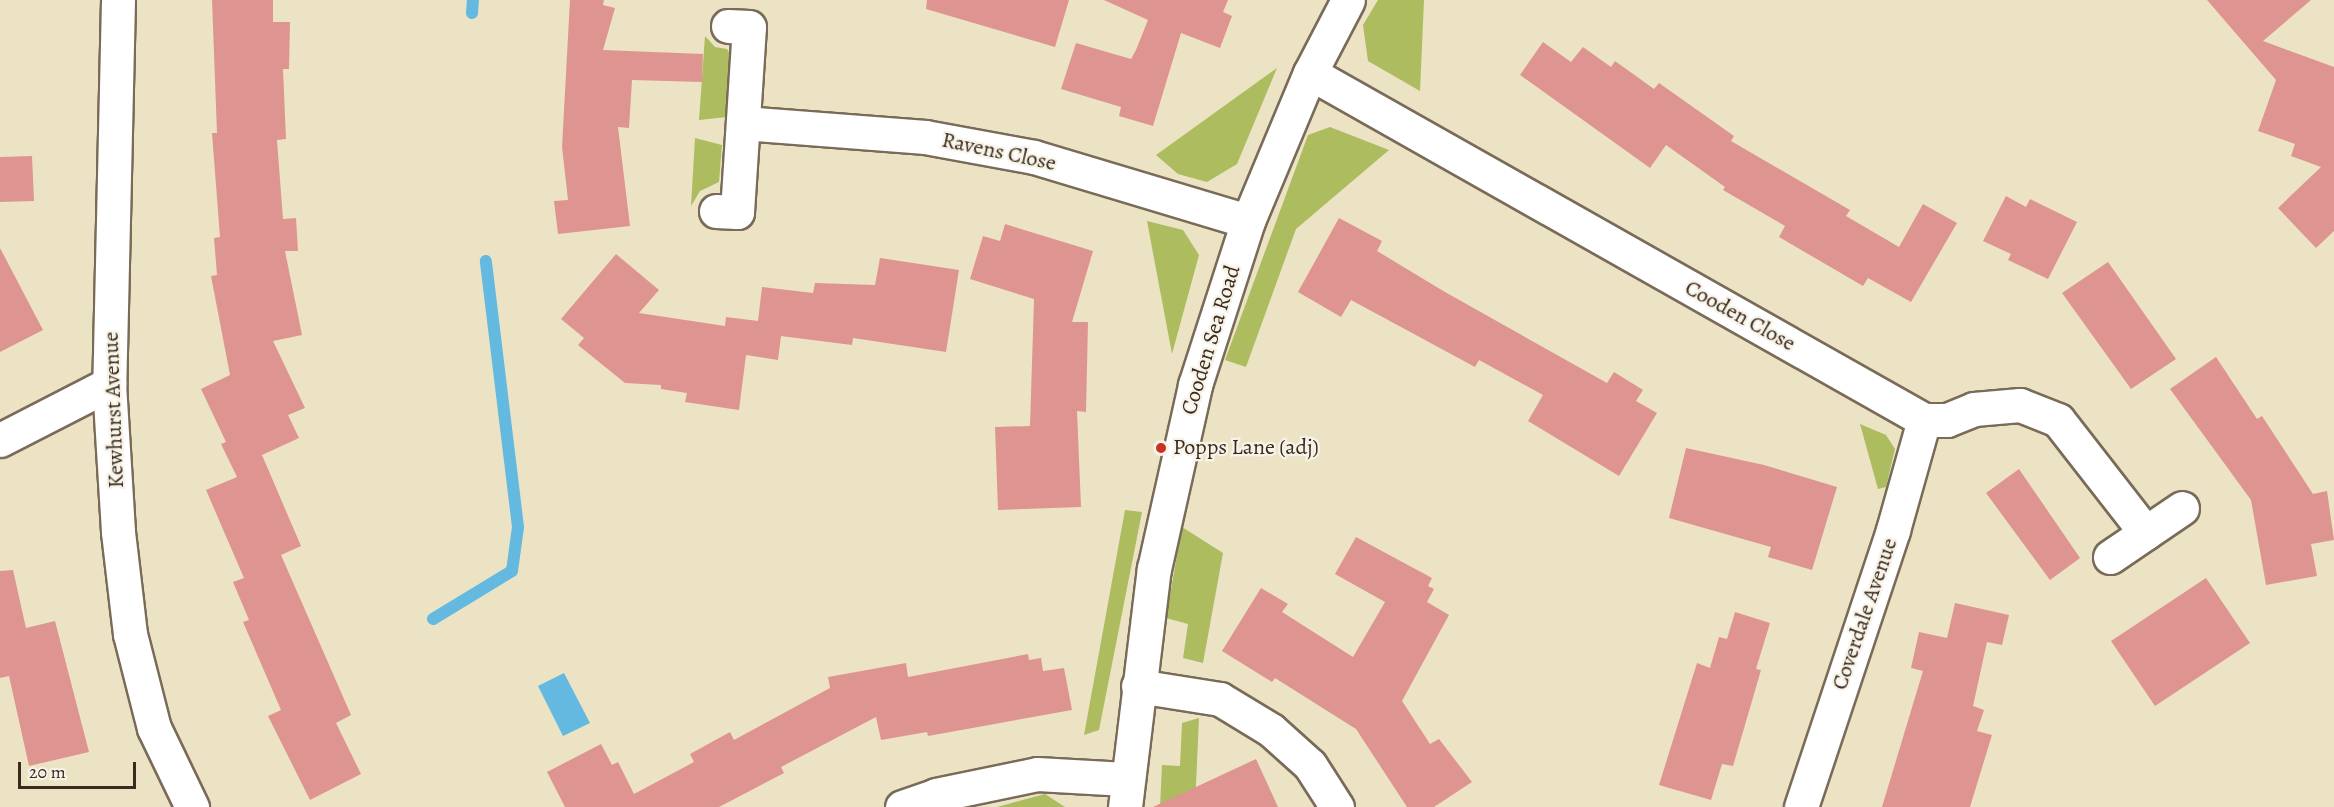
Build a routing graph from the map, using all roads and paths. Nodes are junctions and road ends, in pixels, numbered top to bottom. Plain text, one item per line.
1 (118, 0) edge
2 (1348, 0) edge
3 (728, 26) dead end
4 (1310, 73) junction
5 (743, 123) junction
6 (716, 211) dead end
7 (1248, 221) junction
8 (109, 384) junction
9 (1924, 420) junction
10 (0, 440) edge
11 (2182, 508) dead end
12 (2146, 533) junction
13 (2110, 557) dead end
14 (1138, 686) junction
15 (1126, 793) edge
16 (192, 807) edge
17 (902, 807) edge
18 (1337, 807) edge
19 (1801, 807) edge

1 - 8 street, Kewhurst Avenue
2 - 4 street, Cooden Sea Road
3 - 5 street
4 - 7 street, Cooden Sea Road
4 - 9 street, Cooden Close
5 - 6 street
5 - 7 street, Ravens Close
7 - 14 street, Cooden Sea Road
8 - 10 street
8 - 16 street, Kewhurst Avenue
9 - 12 street
9 - 19 street, Coverdale Avenue
11 - 12 street
12 - 13 street
14 - 15 street, Cooden Sea Road
14 - 18 street
15 - 17 street

